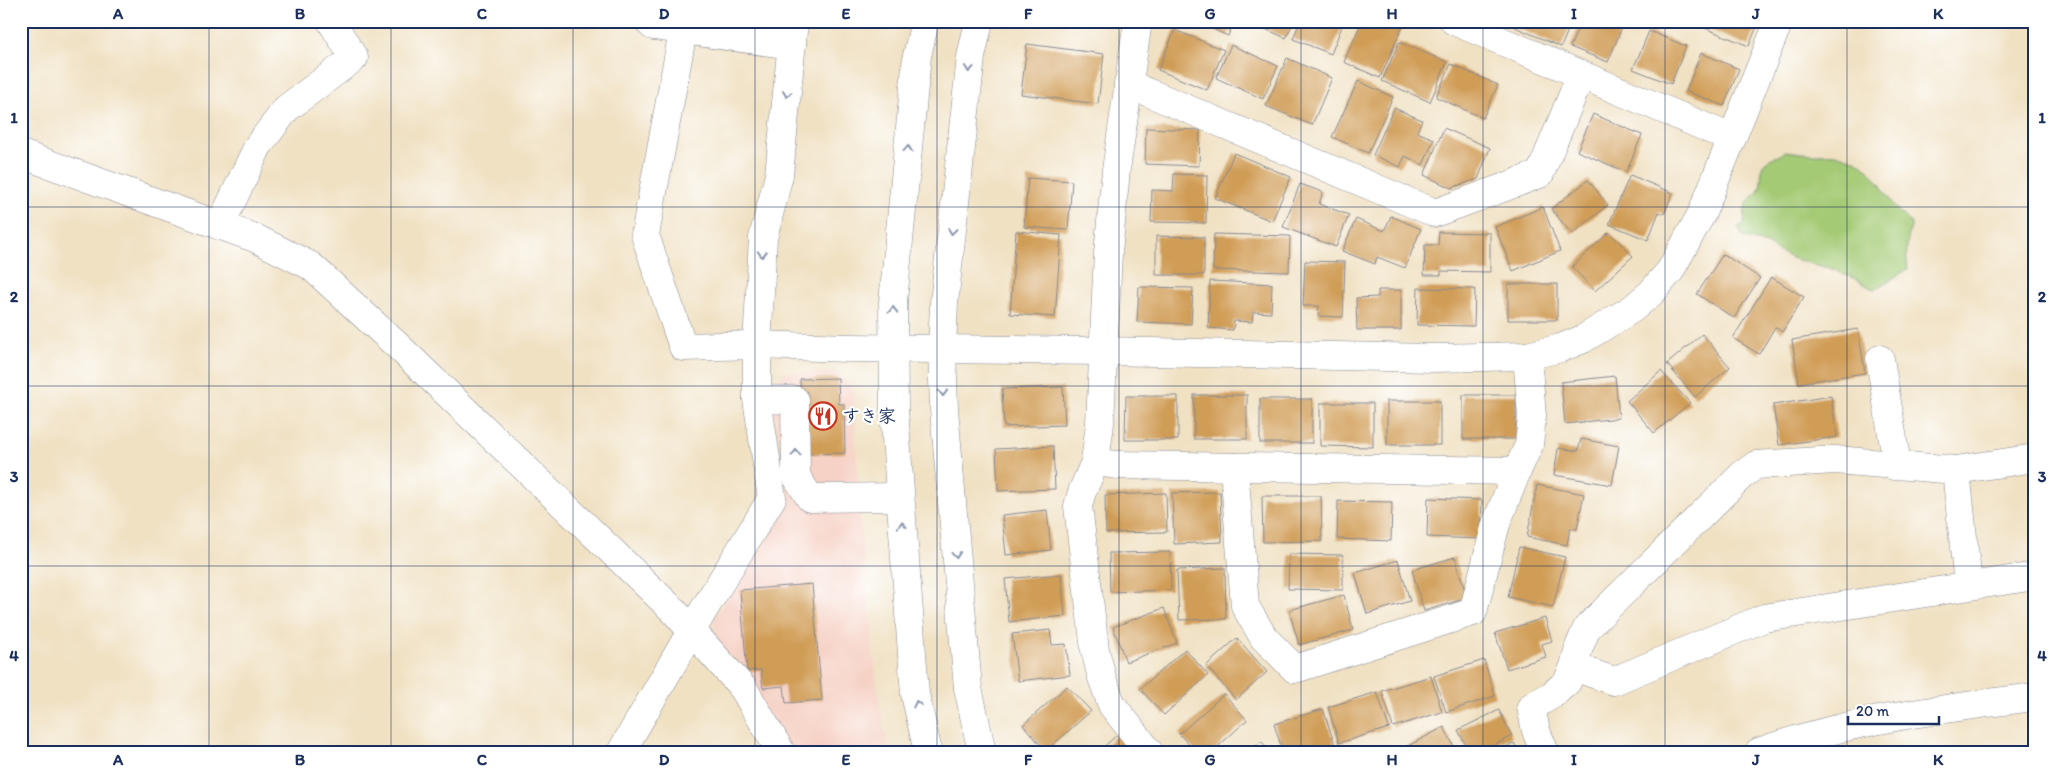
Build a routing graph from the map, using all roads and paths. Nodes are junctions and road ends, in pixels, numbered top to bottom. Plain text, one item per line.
1 (331, 21) edge
2 (648, 21) edge
3 (925, 21) edge
4 (979, 21) edge
5 (1138, 21) edge
6 (1454, 21) edge
7 (1779, 21) edge
8 (682, 30) junction
9 (793, 33) edge
10 (1581, 76) junction
11 (1128, 84) junction
12 (1731, 138) junction
13 (21, 154) edge
14 (220, 226) junction
15 (757, 345) junction
16 (893, 349) junction
17 (942, 349) junction
18 (1103, 351) junction
19 (1527, 356) junction
20 (1880, 359) dead end
21 (757, 399) junction
22 (2035, 458) edge
23 (1095, 462) junction
24 (1234, 466) junction
25 (1894, 466) junction
26 (1956, 470) junction
27 (1517, 471) junction
28 (900, 497) junction
29 (2035, 576) edge
30 (1968, 585) junction
31 (692, 632) junction
32 (1574, 667) junction
33 (2035, 697) edge
34 (621, 752) edge
35 (781, 752) edge
36 (928, 752) edge
37 (982, 752) edge
38 (1149, 752) edge
39 (1546, 752) edge
40 (1759, 752) edge

1 - 14 street
2 - 8 street
16 -> 3 street
4 -> 17 street
5 - 11 street
6 - 10 street
7 - 12 street
8 - 9 street
8 - 15 street
9 -> 15 street
10 - 11 street
10 - 12 street
11 - 18 street
12 - 19 street
13 - 14 street
14 - 31 street
15 - 16 street
15 - 21 street
16 - 17 street
16 - 28 street
17 - 18 street
17 -> 37 street
18 - 19 street
18 - 23 street
19 - 27 street
20 - 25 street
28 -> 21 street
21 - 31 street
22 - 26 street
23 - 24 street
23 - 38 street
24 - 27 street
24 - 27 street
25 - 26 street
25 - 32 street
26 - 30 street
36 -> 28 street
29 - 30 street
30 - 32 street
31 - 34 street
31 - 35 street
32 - 39 street
33 - 40 street

